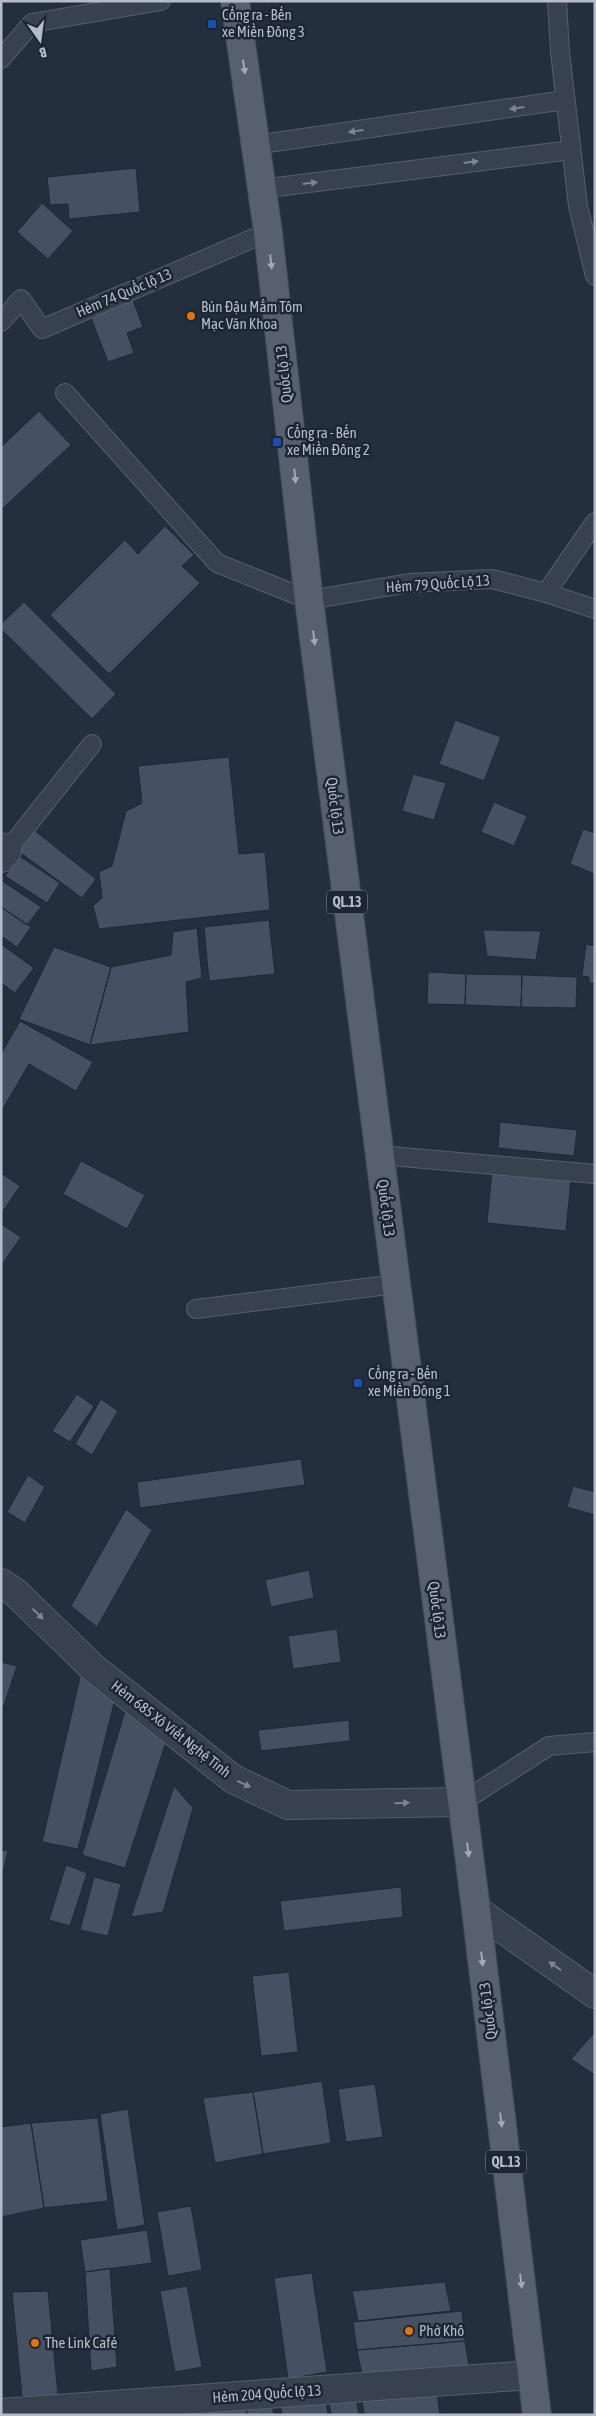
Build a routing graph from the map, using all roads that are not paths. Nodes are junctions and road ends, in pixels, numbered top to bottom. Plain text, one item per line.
1 (161, 1) edge
2 (235, 1) edge
3 (557, 1) edge
4 (1, 59) edge
5 (565, 100) junction
6 (254, 145) junction
7 (571, 150) junction
8 (261, 189) junction
9 (268, 232) junction
10 (595, 276) edge
11 (1, 322) edge
12 (65, 393) dead end
13 (595, 522) edge
14 (546, 592) junction
15 (309, 600) junction
16 (595, 609) edge
17 (92, 744) dead end
18 (3, 852) edge
19 (379, 1155) junction
20 (595, 1174) edge
21 (396, 1284) junction
22 (196, 1309) dead end
23 (1, 1583) edge
24 (595, 1742) edge
25 (462, 1802) junction
26 (476, 1910) junction
27 (595, 1994) edge
28 (532, 2375) junction
29 (1, 2414) edge
30 (537, 2415) edge

1 - 4 lane
2 -> 6 main road, Quốc lộ 13 / QL.13
3 - 5 lane
5 -> 6 lane
5 - 7 lane
6 - 8 main road, Quốc lộ 13 / QL.13
8 -> 7 lane
7 - 10 lane
8 - 9 main road, Quốc lộ 13 / QL.13
9 - 11 lane, Hẻm 74 Quốc lộ 13
9 -> 15 main road, Quốc lộ 13 / QL.13
12 - 15 lane
13 - 14 lane
14 - 15 lane, Hẻm 79 Quốc Lộ 13
14 - 16 lane, Hẻm 79 Quốc Lộ 13
15 -> 19 main road, Quốc lộ 13 / QL.13
17 - 18 lane
19 - 20 lane
19 - 21 main road, Quốc lộ 13 / QL.13
21 - 22 lane
21 - 25 main road, Quốc lộ 13 / QL.13
23 -> 25 street, Hẻm 685 Xô Viết Nghệ Tĩnh
24 - 25 lane
25 -> 26 main road, Quốc lộ 13 / QL.13
27 -> 26 street
26 -> 28 main road, Quốc lộ 13 / QL.13
28 - 29 street, Hẻm 204 Quốc lộ 13
28 - 30 main road, Quốc lộ 13 / QL.13

